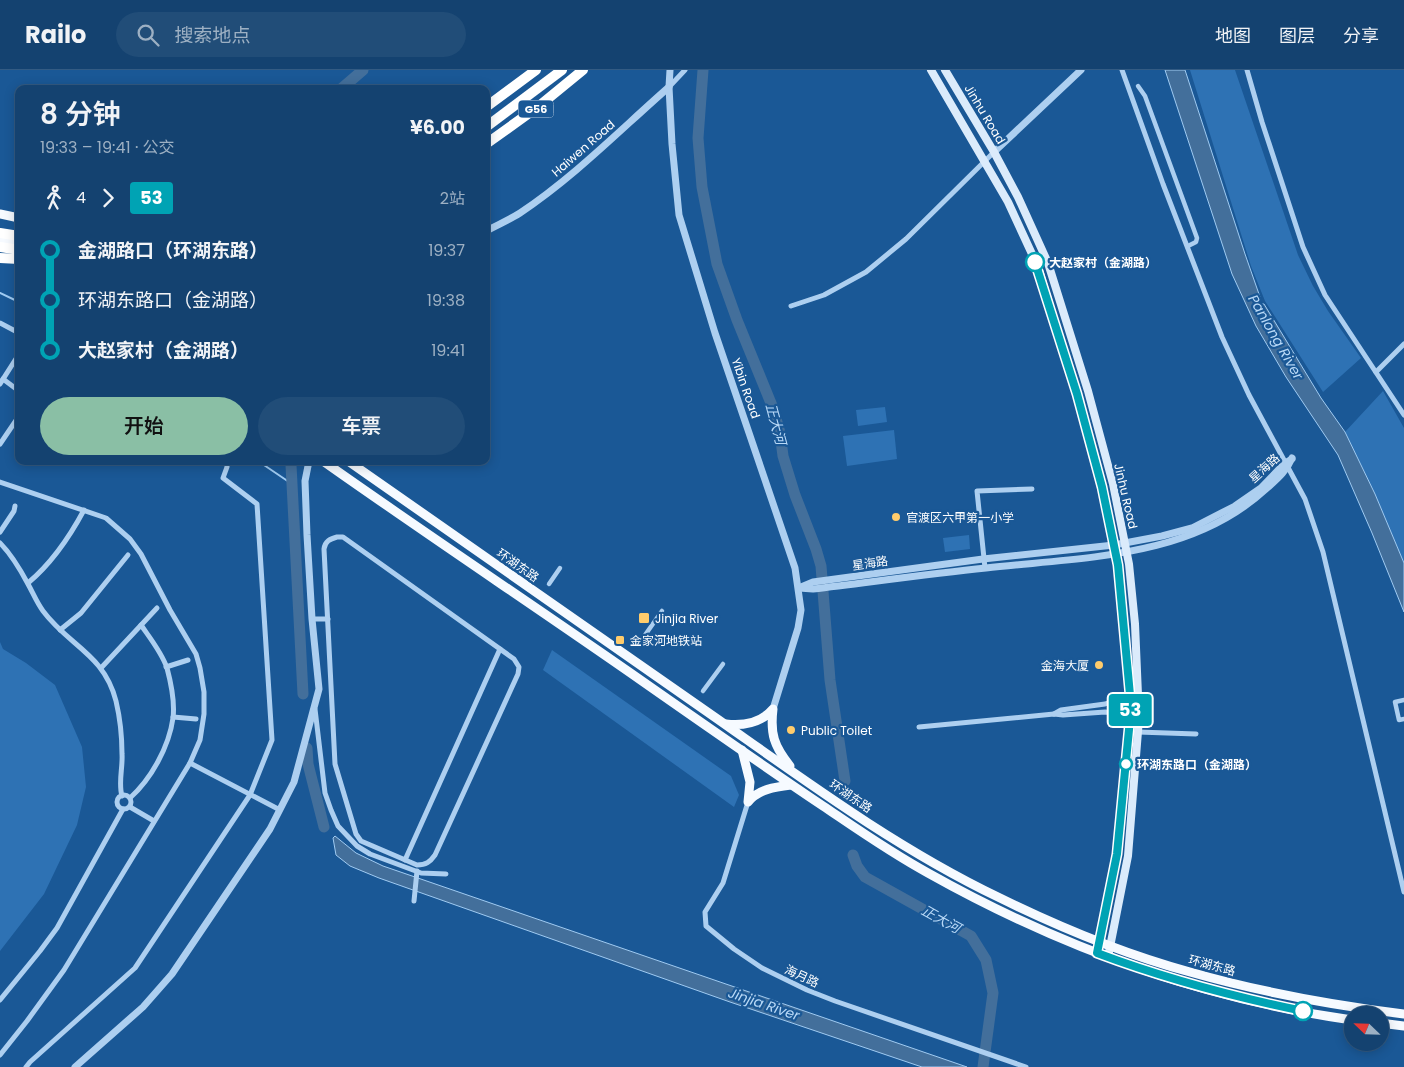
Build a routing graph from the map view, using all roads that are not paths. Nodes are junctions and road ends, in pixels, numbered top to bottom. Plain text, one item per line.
1 (536, 70) edge
2 (562, 70) edge
3 (583, 70) edge
4 (670, 70) edge
5 (685, 70) edge
6 (931, 70) edge
7 (945, 70) edge
8 (1081, 70) edge
9 (1122, 70) edge
10 (1247, 70) edge
11 (1138, 86) dead end
12 (669, 88) junction
13 (490, 104) edge
14 (490, 124) edge
15 (490, 141) edge
16 (994, 152) junction
17 (985, 161) junction
18 (0, 214) edge
19 (15, 217) edge
20 (490, 229) edge
21 (0, 233) edge
22 (15, 235) edge
23 (0, 238) edge
24 (15, 246) edge
25 (1188, 246) junction
26 (0, 247) edge
27 (15, 248) edge
28 (0, 253) edge
29 (0, 258) edge
30 (15, 259) edge
31 (15, 260) edge
32 (791, 306) dead end
33 (0, 323) edge
34 (15, 332) edge
35 (1404, 344) edge
36 (15, 361) edge
37 (1376, 372) junction
38 (2, 382) edge
39 (15, 389) edge
40 (1404, 415) edge
41 (15, 422) edge
42 (0, 444) edge
43 (228, 465) edge
44 (308, 465) edge
45 (330, 465) edge
46 (354, 465) edge
47 (1286, 466) junction
48 (0, 482) edge
49 (1032, 489) dead end
50 (15, 506) dead end
51 (84, 510) junction
52 (0, 532) edge
53 (0, 544) edge
54 (1114, 545) junction
55 (1126, 547) junction
56 (128, 554) dead end
57 (1116, 554) junction
58 (983, 559) junction
59 (560, 568) dead end
60 (985, 568) junction
61 (28, 583) junction
62 (549, 584) dead end
63 (831, 584) junction
64 (799, 588) junction
65 (157, 608) dead end
66 (662, 611) dead end
67 (328, 618) junction
68 (312, 619) junction
69 (141, 625) junction
70 (60, 630) junction
71 (638, 645) dead end
72 (500, 649) junction
73 (188, 660) dead end
74 (722, 664) dead end
75 (166, 667) junction
76 (101, 668) junction
77 (331, 688) junction
78 (319, 689) junction
79 (703, 691) dead end
80 (1130, 695) junction
81 (1404, 700) edge
82 (315, 708) junction
83 (773, 709) junction
84 (1054, 714) junction
85 (1130, 715) junction
86 (173, 718) junction
87 (196, 719) dead end
88 (1404, 719) edge
89 (724, 723) junction
90 (919, 727) dead end
91 (1138, 732) junction
92 (1196, 734) dead end
93 (742, 750) junction
94 (190, 763) junction
95 (796, 774) junction
96 (791, 785) junction
97 (250, 795) junction
98 (122, 796) junction
99 (130, 798) junction
100 (748, 802) junction
101 (130, 806) junction
102 (123, 809) junction
103 (280, 810) junction
104 (154, 821) junction
105 (405, 860) junction
106 (416, 874) junction
107 (446, 874) dead end
108 (1404, 892) edge
109 (414, 902) dead end
110 (1099, 941) junction
111 (1111, 945) junction
112 (1097, 953) junction
113 (1108, 957) junction
114 (0, 1000) edge
115 (1404, 1014) edge
116 (1344, 1019) edge
117 (1389, 1025) edge
118 (1404, 1026) edge
119 (0, 1055) edge
120 (26, 1067) edge
121 (76, 1067) edge
122 (1026, 1067) edge

1 - 13 highway
2 - 14 highway, G56
3 - 15 highway, G56
4 - 12 street, Yibin Road
5 - 12 street, Haiwen Road
6 - 17 main road, Jinhu Road
7 - 16 main road, Jinhu Road
8 - 16 street
9 - 25 street
10 - 37 street
11 - 25 street
12 - 20 street, Haiwen Road
12 - 64 street, Yibin Road
16 - 17 street
16 - 55 main road, Jinhu Road
17 - 32 street
17 - 54 main road, Jinhu Road
18 - 19 main road
21 - 22 highway
23 - 24 main road
25 - 47 street
26 - 27 highway
28 - 30 main road
29 - 31 highway, bridge
33 - 34 street
35 - 37 street
36 - 38 street
37 - 40 street
38 - 39 street
41 - 42 street
43 - 97 street
44 - 68 street
45 - 93 main road, 环湖东路
46 - 89 main road, 环湖东路
47 - 55 street, 星海路
47 - 108 street
48 - 51 street
49 - 58 street
50 - 52 street
51 - 61 street
51 - 94 street
53 - 61 street
54 - 55 street, 星海路
54 - 57 main road, Jinhu Road
54 - 58 street, 星海路
55 - 57 street, 星海路
55 - 91 main road, Jinhu Road
56 - 70 street
57 - 60 street, 星海路
57 - 80 main road, Jinhu Road
58 - 60 street
58 - 63 street, 星海路
59 - 62 street
60 - 63 street, 星海路
61 - 70 street
63 - 64 street, 星海路
64 - 83 street, Yibin Road
65 - 69 street
66 - 71 street
67 - 68 street
67 - 72 street
67 - 77 street
68 - 78 street
69 - 75 street
69 - 76 street
70 - 76 street
72 - 105 street
72 - 105 street
73 - 75 street
74 - 79 street
75 - 86 street
76 - 98 street
77 - 78 street
77 - 105 street
78 - 82 street
80 - 84 street
80 - 85 main road, Jinhu Road
81 - 88 street
82 - 103 street
82 - 106 street
83 - 89 main road
83 - 95 main road
84 - 85 street
84 - 90 street
85 - 110 main road, Jinhu Road
86 - 87 street
86 - 99 street
89 - 95 main road, 环湖东路
91 - 92 street
91 - 111 main road, Jinhu Road
93 - 96 main road, 环湖东路
93 - 100 main road
94 - 97 street
94 - 104 street
95 - 110 main road, 环湖东路
96 - 100 main road
96 - 112 main road, 环湖东路
97 - 103 street
97 - 120 street
98 - 99 street
98 - 102 street
99 - 101 street
100 - 122 street, 海月路
101 - 102 street
101 - 104 street
102 - 114 street
103 - 121 street
104 - 119 street
106 - 107 street
106 - 109 street
110 - 111 main road, 环湖东路
110 - 112 main road, Jinhu Road
111 - 113 main road, Jinhu Road
111 - 115 main road, 环湖东路
112 - 113 main road, 环湖东路
113 - 116 main road, 环湖东路
117 - 118 main road

